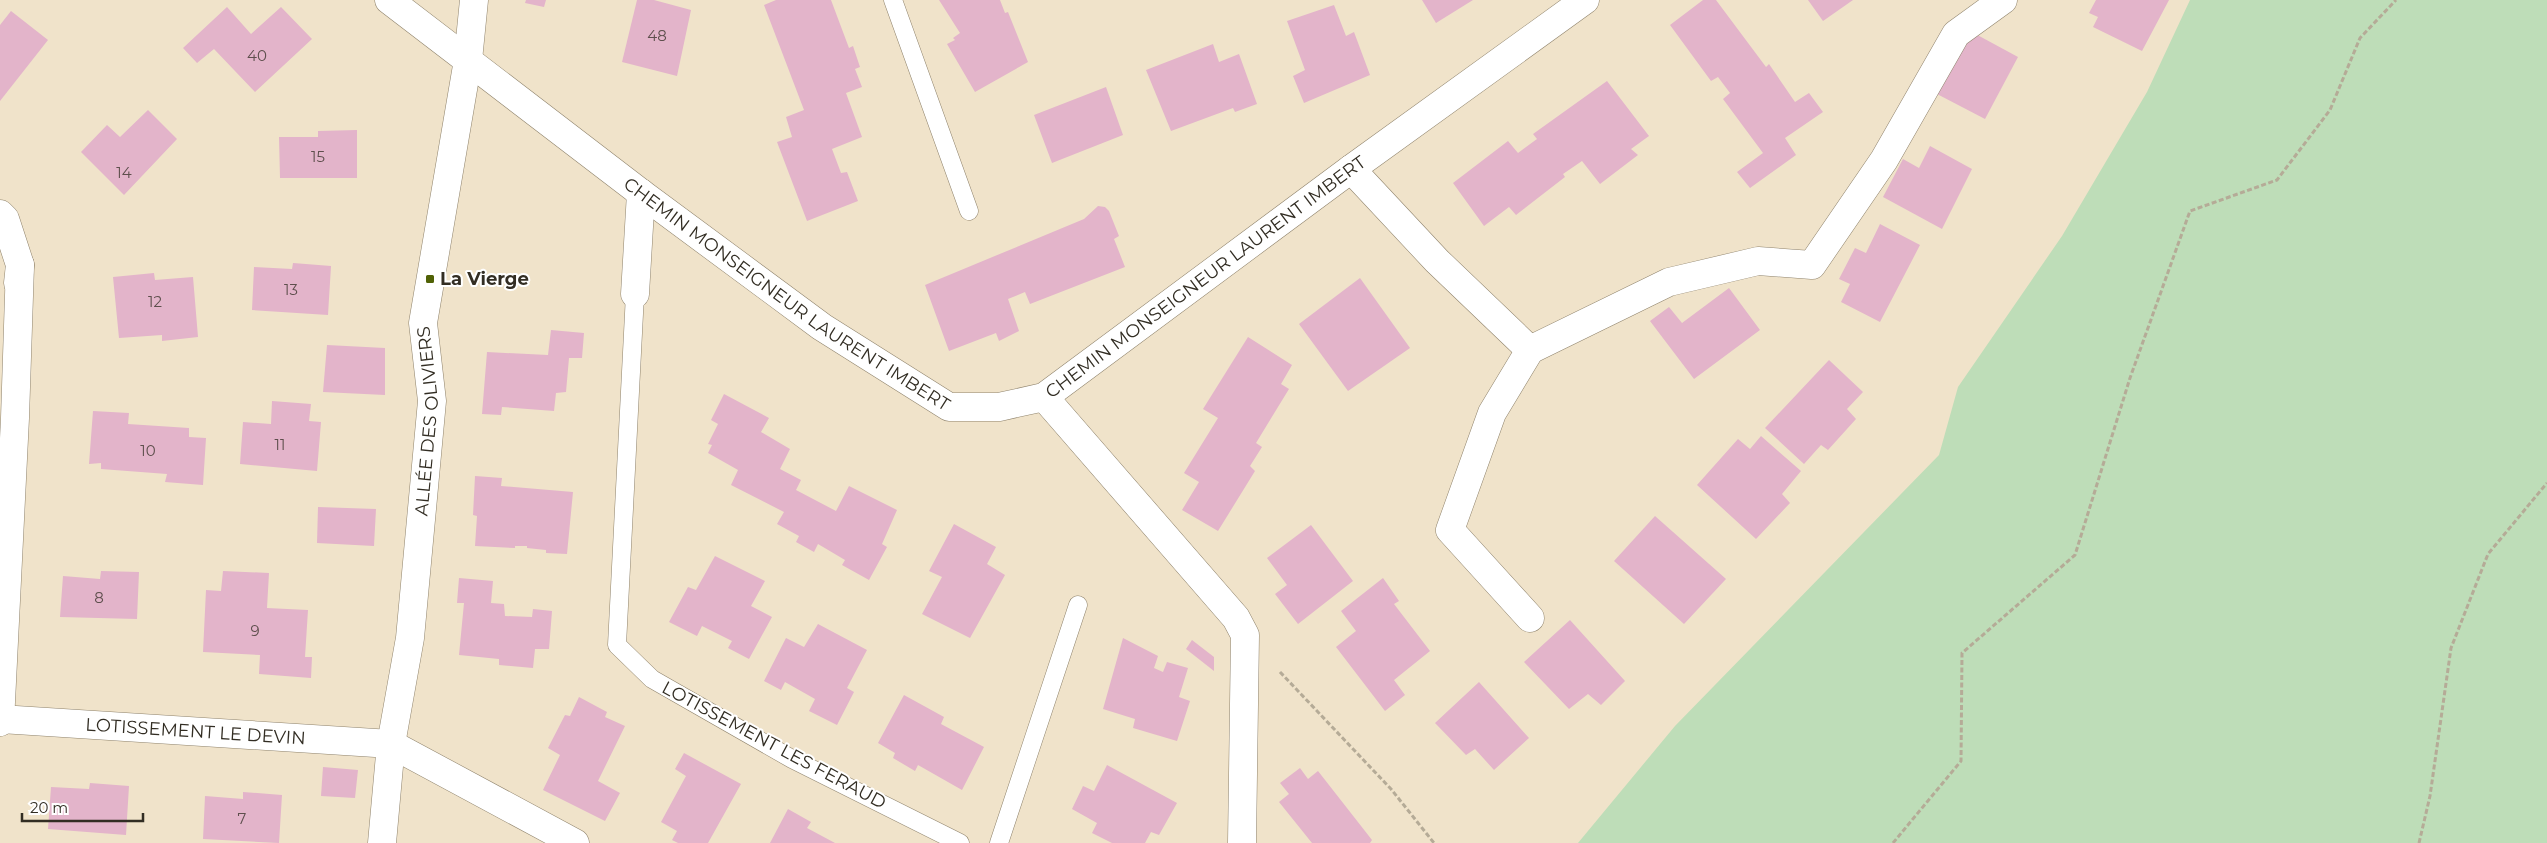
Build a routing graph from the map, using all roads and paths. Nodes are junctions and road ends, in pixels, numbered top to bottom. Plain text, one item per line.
1 (389, 0) edge
2 (474, 0) edge
3 (893, 0) edge
4 (1585, 0) edge
5 (2003, 0) edge
6 (2396, 0) edge
7 (468, 60) junction
8 (1351, 169) junction
9 (641, 193) junction
10 (970, 211) dead end
11 (0, 214) edge
12 (20, 265) junction
13 (635, 294) joint
14 (0, 327) edge
15 (1530, 350) junction
16 (1044, 397) junction
17 (2547, 483) edge
18 (1078, 605) dead end
19 (1530, 618) dead end
20 (1245, 635) junction
21 (0, 721) edge
22 (391, 744) junction
23 (382, 843) edge
24 (575, 843) edge
25 (960, 843) edge
26 (999, 843) edge
27 (1242, 843) edge
28 (1434, 843) edge
29 (1894, 843) edge
30 (2419, 843) edge

1 - 7 street, CHEMIN MONSEIGNEUR LAURENT IMBERT
2 - 7 street, ALLÉE DES OLIVIERS
3 - 10 lane
4 - 8 street, CHEMIN MONSEIGNEUR LAURENT IMBERT
5 - 15 street
6 - 29 path
7 - 9 street, CHEMIN MONSEIGNEUR LAURENT IMBERT
7 - 22 street, ALLÉE DES OLIVIERS
8 - 15 street
8 - 16 street, CHEMIN MONSEIGNEUR LAURENT IMBERT
9 - 13 street
9 - 16 street, CHEMIN MONSEIGNEUR LAURENT IMBERT
11 - 12 street
12 - 14 street
12 - 21 street, LOTISSEMENT LE DEVIN
13 - 25 lane, LOTISSEMENT LES FERAUD
15 - 19 street
16 - 20 street
17 - 30 path
18 - 26 lane
20 - 27 street
20 - 28 path
21 - 22 street, LOTISSEMENT LE DEVIN
22 - 23 street, ALLÉE DES OLIVIERS
22 - 24 street

